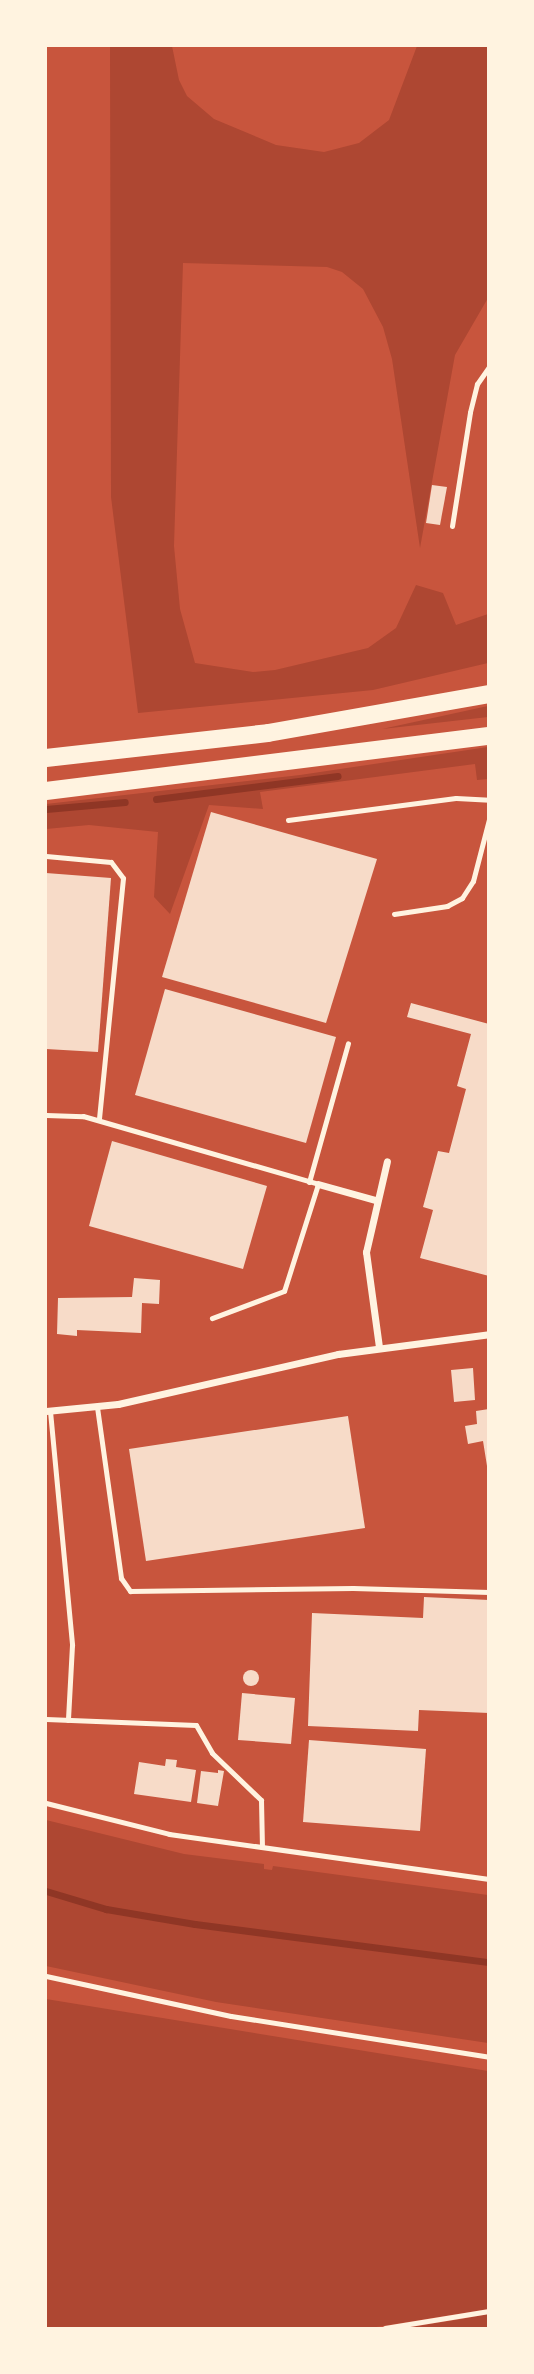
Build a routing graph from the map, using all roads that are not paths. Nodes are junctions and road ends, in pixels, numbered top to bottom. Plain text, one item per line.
1 (488, 367) edge
2 (452, 526) dead end
3 (488, 694) edge
4 (488, 736) edge
5 (46, 758) edge
6 (46, 791) edge
7 (488, 800) edge
8 (488, 819) edge
9 (288, 820) dead end
10 (46, 856) edge
11 (394, 914) dead end
12 (348, 1043) dead end
13 (46, 1115) edge
14 (99, 1120) junction
15 (387, 1161) dead end
16 (309, 1182) junction
17 (318, 1184) junction
18 (375, 1200) junction
19 (212, 1318) dead end
20 (488, 1334) edge
21 (379, 1347) junction
22 (96, 1407) junction
23 (48, 1411) edge
24 (488, 1592) edge
25 (46, 1719) edge
26 (68, 1720) junction
27 (46, 1803) edge
28 (262, 1847) junction
29 (488, 1879) edge
30 (46, 1976) edge
31 (488, 2057) edge

1 - 2 lane
3 - 5 main road
4 - 6 main road
7 - 9 lane
8 - 11 lane
10 - 14 lane
12 - 16 lane
13 - 14 lane
14 - 16 lane
15 - 18 street
16 - 17 lane
17 - 18 street
17 - 19 lane
18 - 21 street
20 - 21 street
21 - 22 street
22 - 23 street
22 - 24 lane
23 - 26 lane
25 - 26 lane
26 - 28 lane
27 - 28 lane
28 - 29 lane
30 - 31 lane

